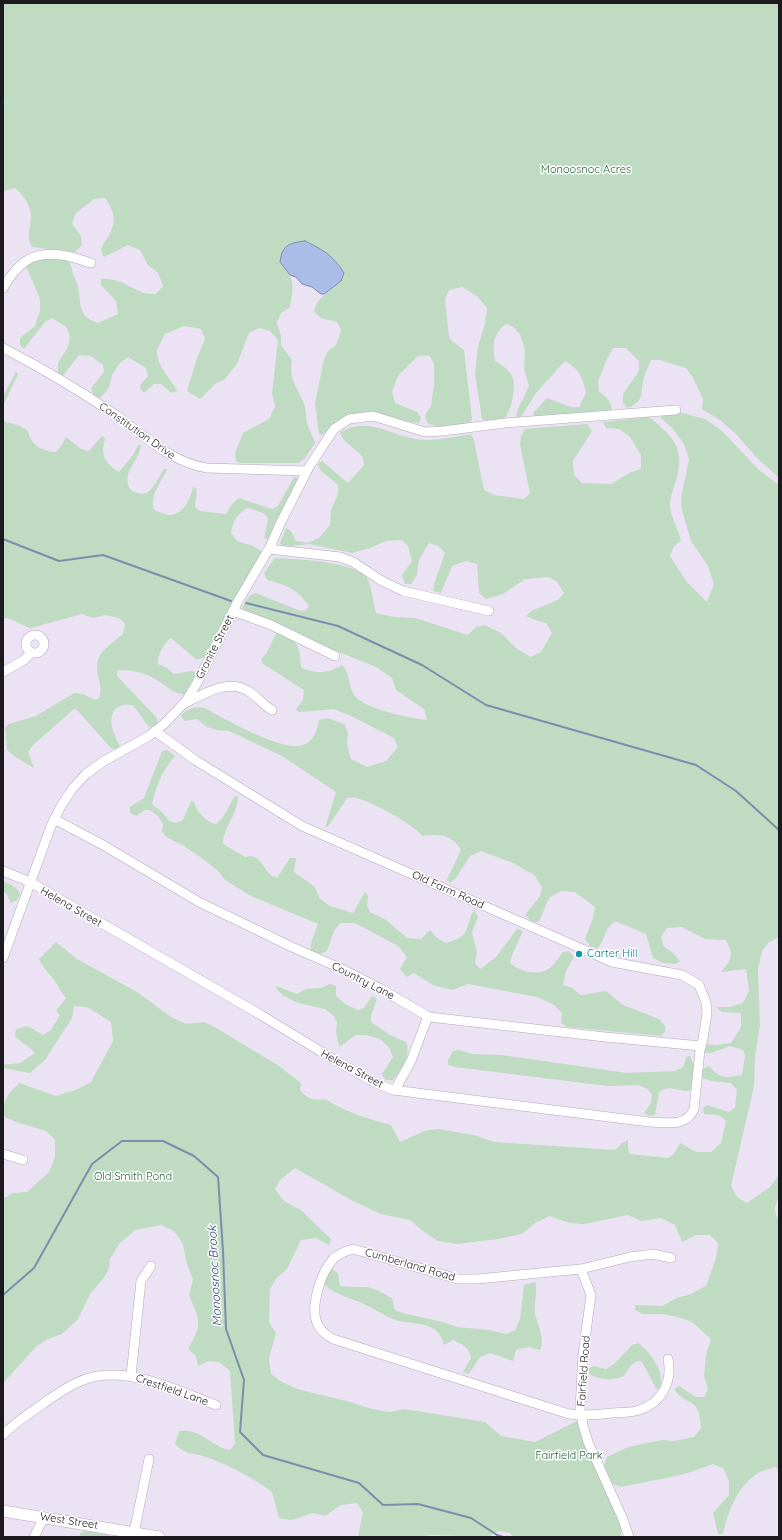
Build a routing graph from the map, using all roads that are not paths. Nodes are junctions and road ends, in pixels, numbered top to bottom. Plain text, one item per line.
1 (91, 263) dead end
2 (3, 288) edge
3 (3, 348) edge
4 (676, 410) dead end
5 (307, 471) junction
6 (269, 549) junction
7 (233, 611) junction
8 (489, 611) dead end
9 (32, 653) dead end
10 (335, 656) dead end
11 (3, 672) edge
12 (182, 705) junction
13 (272, 710) dead end
14 (155, 731) junction
15 (54, 819) junction
16 (3, 871) edge
17 (31, 883) junction
18 (3, 958) edge
19 (428, 1016) junction
20 (701, 1046) junction
21 (395, 1090) junction
22 (3, 1154) edge
23 (23, 1160) dead end
24 (671, 1258) dead end
25 (151, 1266) dead end
26 (581, 1269) junction
27 (668, 1359) dead end
28 (131, 1376) junction
29 (216, 1405) dead end
30 (581, 1415) junction
31 (3, 1435) edge
32 (149, 1459) dead end
33 (3, 1510) edge
34 (44, 1517) junction
35 (134, 1533) junction
36 (34, 1537) edge
37 (159, 1537) edge
38 (630, 1537) edge

1 - 2 street
3 - 5 street, Constitution Drive
4 - 5 street, Granite Street
5 - 6 street, Granite Street
6 - 7 street, Granite Street
6 - 8 street
7 - 10 street
7 - 12 street, Granite Street
9 - 11 street
12 - 13 street
12 - 14 street, Granite Street
14 - 15 street, Granite Street
14 - 20 street, Old Farm Road
15 - 17 street, Granite Street
15 - 19 street, Country Lane
16 - 17 street, Helena Street
17 - 18 street, Granite Street
17 - 21 street, Helena Street
19 - 20 street, Country Lane
19 - 21 street
20 - 21 street, Helena Street
22 - 23 street
24 - 26 street, Cumberland Road
25 - 28 street
26 - 30 street, Fairfield Road
26 - 30 street, Cumberland Road
27 - 30 street, Cumberland Road
28 - 29 street, Crestfield Lane
28 - 31 street, Crestfield Lane
30 - 38 street, Fairfield Road
32 - 35 street
33 - 34 main road, West Street
34 - 35 main road, West Street
34 - 36 street
35 - 37 main road, West Street

